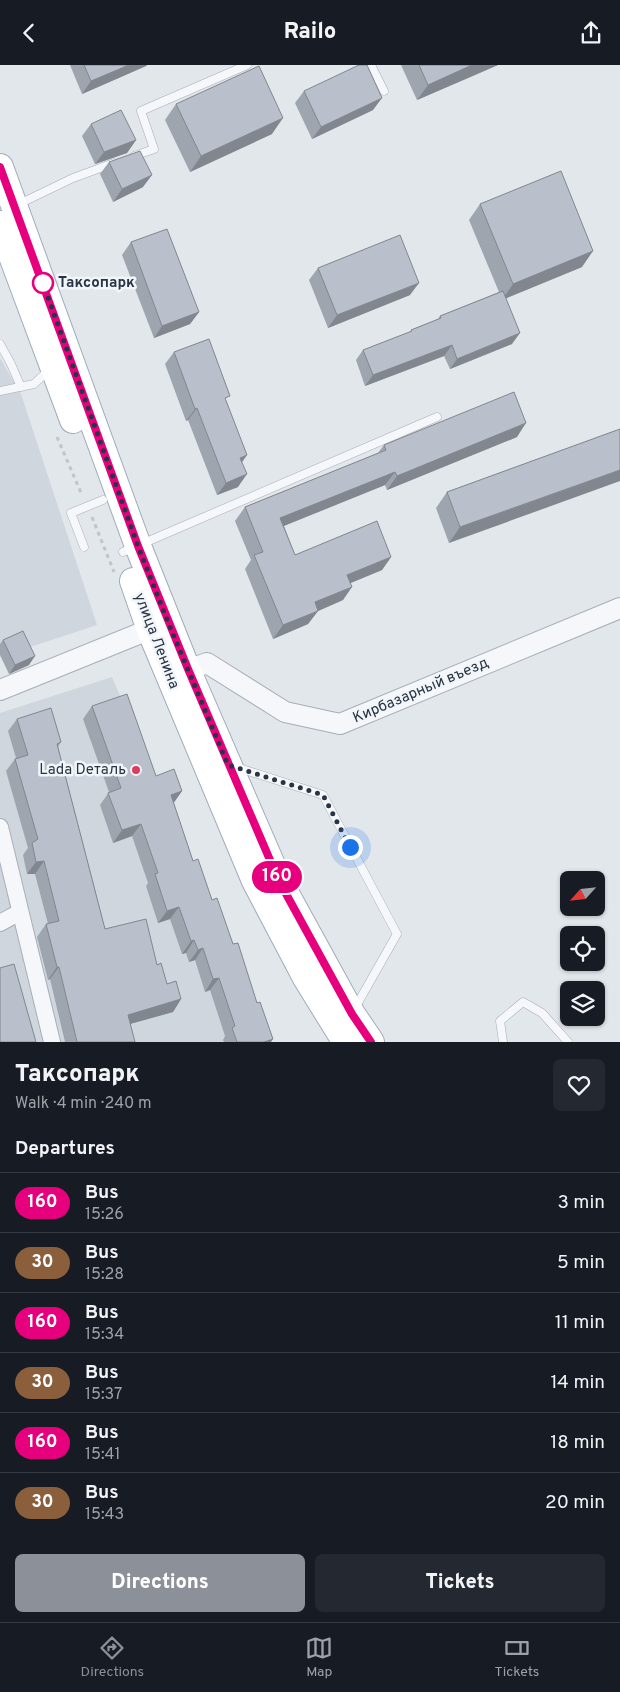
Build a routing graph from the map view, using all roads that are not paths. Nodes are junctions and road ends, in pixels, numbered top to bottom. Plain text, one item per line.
1 (247, 65) edge
2 (370, 65) edge
3 (384, 91) dead end
4 (127, 158) edge
5 (118, 161) edge
6 (0, 167) edge
7 (7, 215) edge
8 (0, 345) edge
9 (53, 366) junction
10 (21, 387) junction
11 (0, 391) edge
12 (437, 417) dead end
13 (95, 503) junction
14 (84, 547) dead end
15 (131, 549) junction
16 (620, 608) edge
17 (159, 626) junction
18 (179, 673) junction
19 (0, 690) edge
20 (228, 765) junction
21 (0, 827) edge
22 (20, 912) junction
23 (0, 923) edge
24 (352, 1014) junction
25 (52, 1042) edge
26 (348, 1042) edge
27 (371, 1042) edge
28 (503, 1042) edge
29 (568, 1042) edge

1 - 4 lane
2 - 3 lane
5 - 7 lane
6 - 7 main road, улица Ленина
7 - 9 main road, улица Ленина
7 - 15 main road, улица Ленина
8 - 10 lane
9 - 10 lane
9 - 13 main road, улица Ленина
10 - 11 lane
12 - 15 lane
13 - 14 lane
13 - 15 main road, улица Ленина
15 - 17 main road, улица Ленина
16 - 18 street, Кирбазарный въезд
17 - 18 main road, улица Ленина
17 - 19 street
18 - 20 main road, улица Ленина
18 - 26 main road, улица Ленина
20 - 24 main road, улица Ленина
20 - 24 lane
21 - 22 street
22 - 23 street
22 - 25 street
24 - 27 main road, улица Ленина
28 - 29 lane

